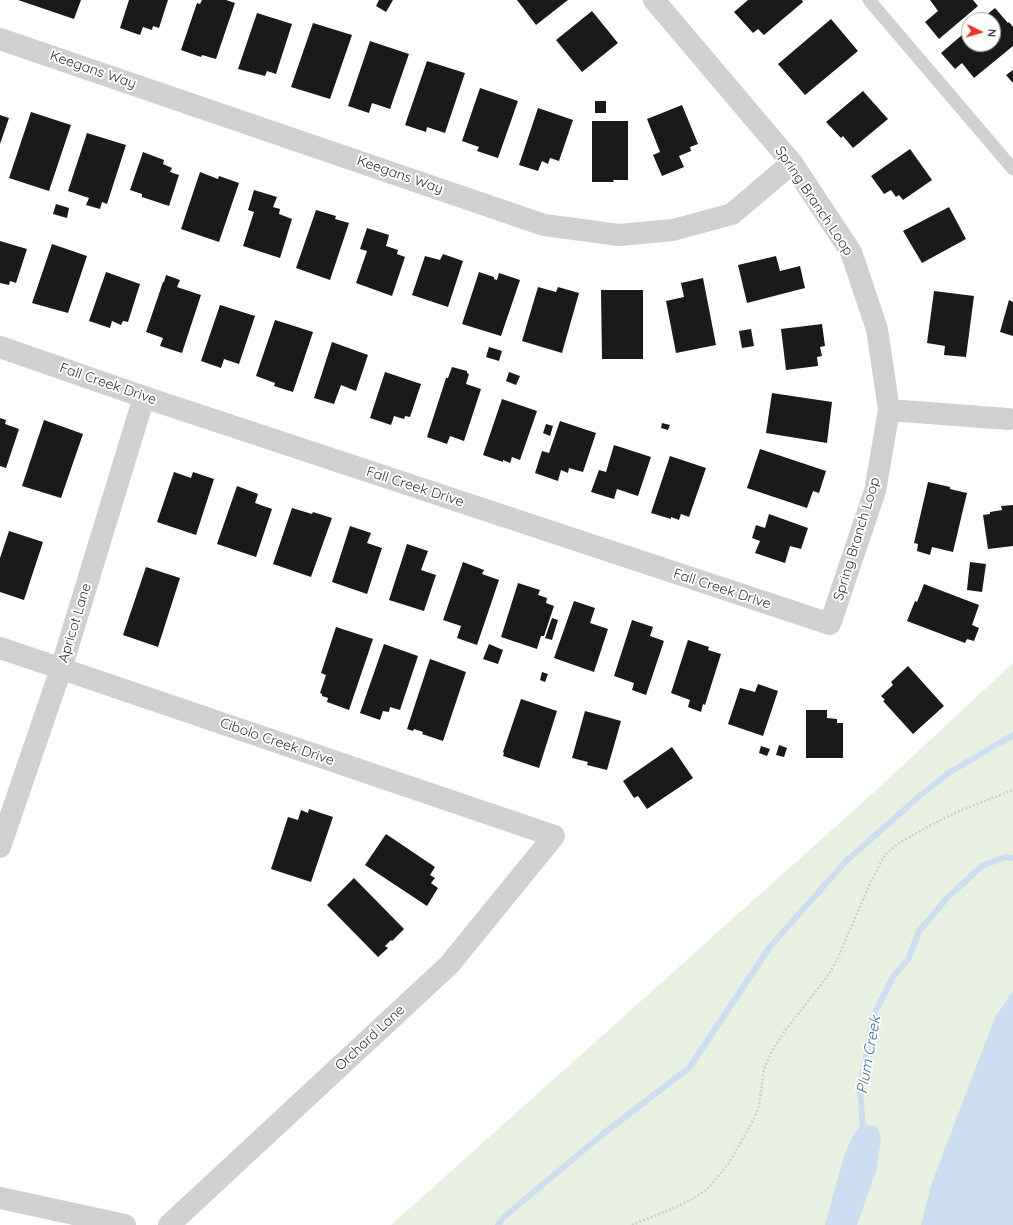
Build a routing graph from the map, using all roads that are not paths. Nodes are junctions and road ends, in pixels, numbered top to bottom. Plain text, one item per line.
1 (654, 0) edge
2 (869, 0) edge
3 (0, 39) edge
4 (792, 163) junction
5 (1013, 169) edge
6 (0, 347) edge
7 (144, 397) junction
8 (889, 410) junction
9 (1008, 419) dead end
10 (830, 624) joint
11 (0, 648) edge
12 (61, 669) junction
13 (554, 836) joint
14 (0, 847) edge
15 (0, 1198) edge
16 (125, 1225) edge
17 (169, 1225) edge

1 - 4 street, Spring Branch Loop
2 - 5 lane
3 - 4 street, Keegans Way
4 - 8 street, Spring Branch Loop
6 - 7 street, Fall Creek Drive
7 - 10 street, Fall Creek Drive
7 - 12 street, Apricot Lane
8 - 9 street
8 - 10 street, Spring Branch Loop
11 - 12 street, Cibolo Creek Drive
12 - 13 street, Cibolo Creek Drive
12 - 14 street, Apricot Lane
13 - 17 street, Orchard Lane
15 - 16 street

